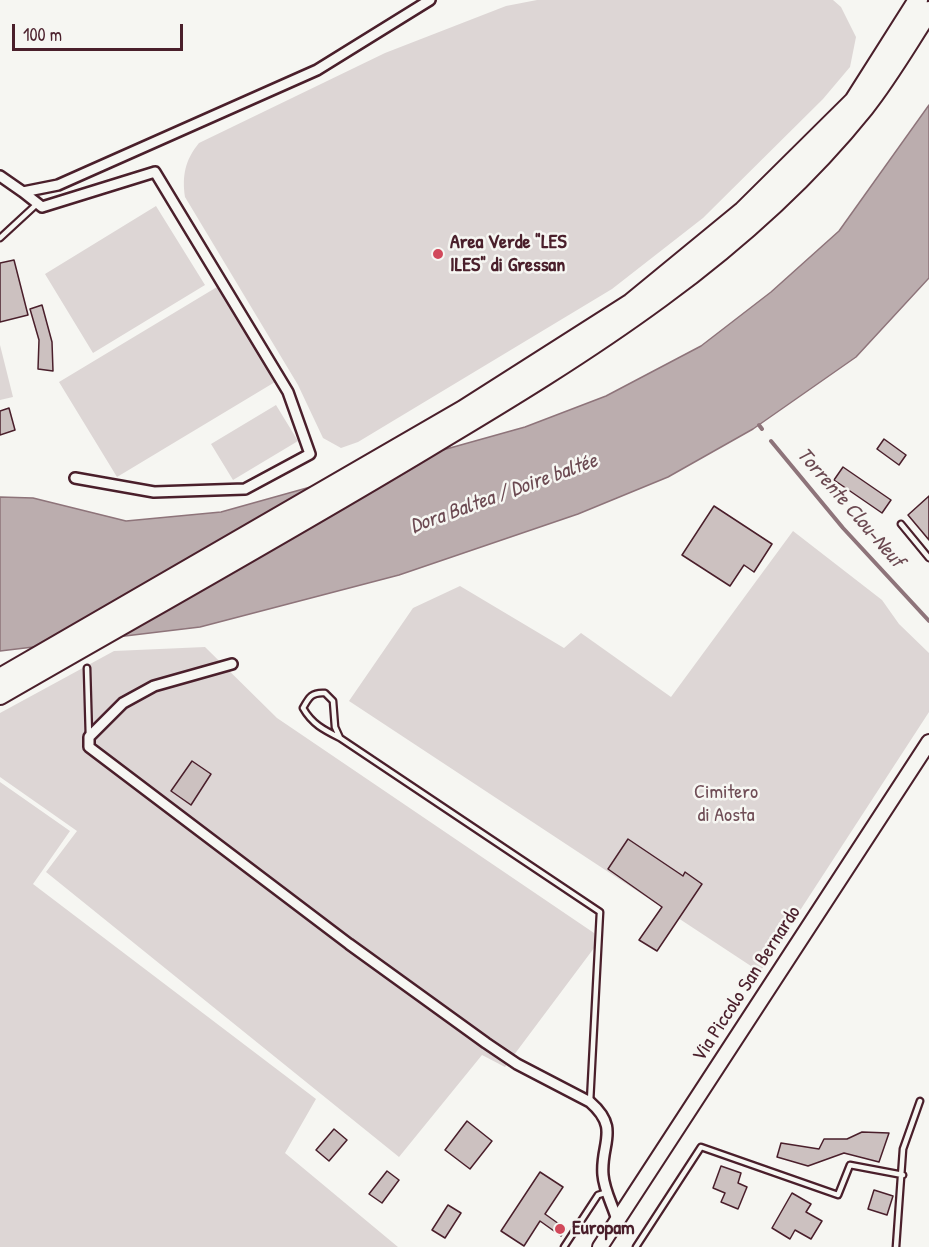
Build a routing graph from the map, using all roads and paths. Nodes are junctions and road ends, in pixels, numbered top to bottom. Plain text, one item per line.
1 (430, 0) edge
2 (918, 0) edge
3 (929, 11) edge
4 (0, 176) edge
5 (23, 192) junction
6 (38, 203) junction
7 (0, 238) edge
8 (75, 478) dead end
9 (901, 524) dead end
10 (929, 558) edge
11 (232, 664) dead end
12 (87, 668) dead end
13 (0, 678) edge
14 (0, 695) edge
15 (88, 737) junction
16 (340, 738) junction
17 (929, 742) edge
18 (920, 1101) dead end
19 (590, 1102) junction
20 (903, 1175) junction
21 (608, 1192) junction
22 (617, 1220) junction
23 (564, 1247) edge
24 (600, 1247) edge
25 (636, 1247) edge
26 (896, 1247) edge

1 - 5 street
2 - 13 highway
3 - 14 highway
4 - 5 street
5 - 6 street
6 - 7 lane
6 - 8 street
9 - 10 lane
11 - 15 street
12 - 15 lane
15 - 19 street
16 - 16 lane
16 - 19 lane
17 - 22 street, Via Piccolo San Bernardo
18 - 20 lane
19 - 21 street
20 - 25 lane
20 - 26 lane
21 - 22 street
21 - 23 lane
22 - 24 street, Via Piccolo San Bernardo

